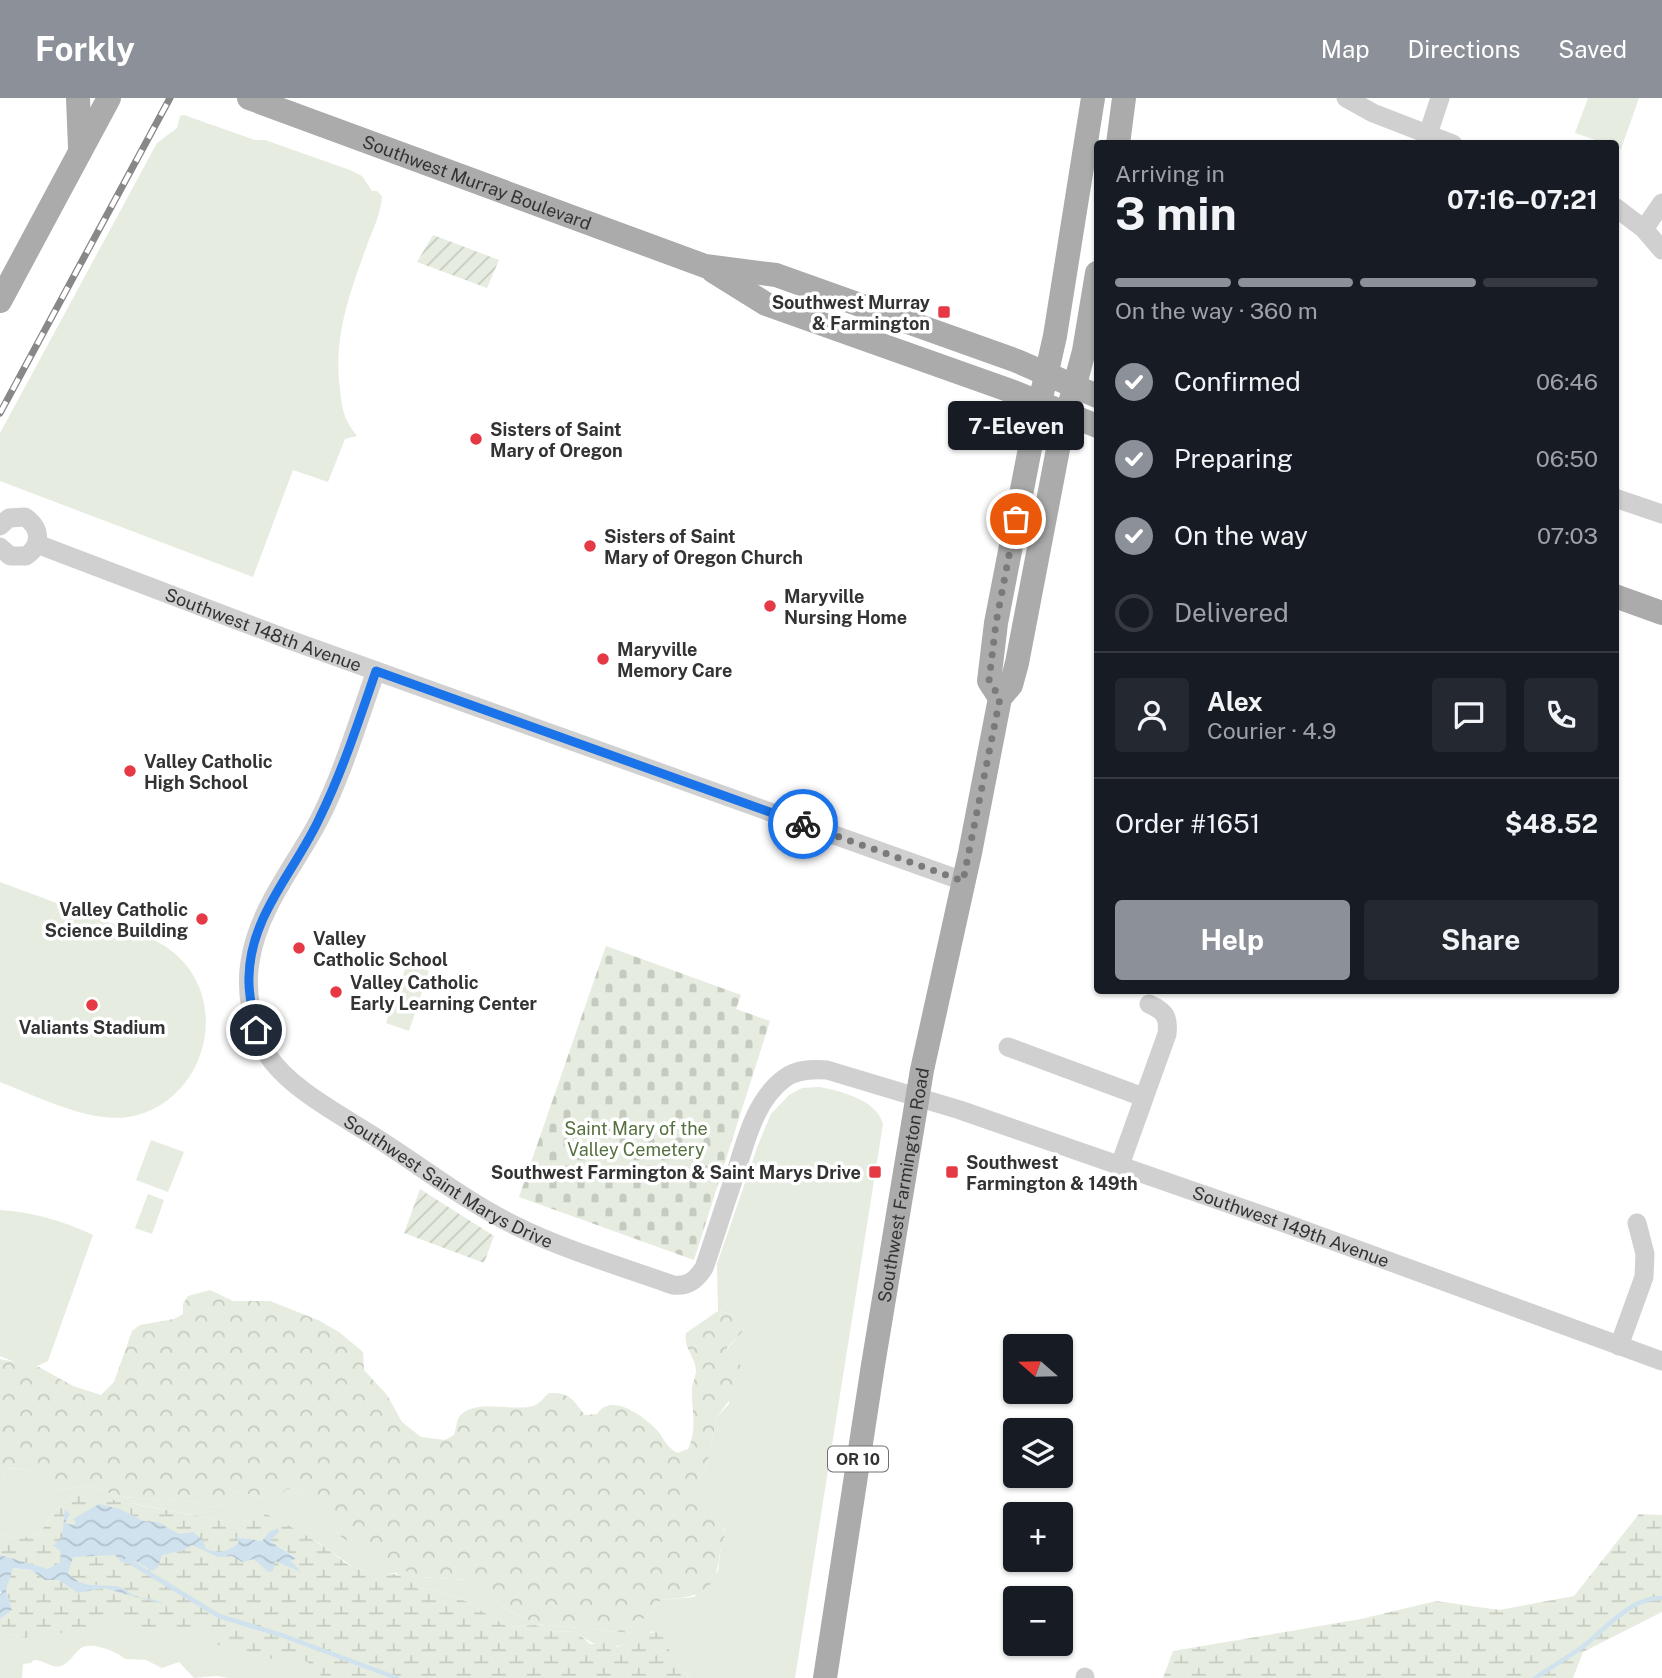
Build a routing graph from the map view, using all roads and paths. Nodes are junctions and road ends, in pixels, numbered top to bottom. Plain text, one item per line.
1 (78, 98) edge
2 (109, 98) edge
3 (248, 98) edge
4 (1093, 98) edge
5 (1124, 98) edge
6 (1346, 98) edge
7 (1440, 98) edge
8 (1428, 134) junction
9 (1119, 140) edge
10 (1443, 140) edge
11 (80, 152) junction
12 (1662, 204) edge
13 (1619, 210) edge
14 (1644, 229) junction
15 (1662, 250) edge
16 (705, 266) junction
17 (1094, 291) edge
18 (0, 301) edge
19 (1046, 374) junction
20 (1074, 386) junction
21 (1094, 395) edge
22 (1040, 402) junction
23 (1067, 413) junction
24 (1094, 425) edge
25 (1619, 499) edge
26 (1662, 514) edge
27 (0, 526) edge
28 (37, 544) junction
29 (0, 548) edge
30 (1619, 597) edge
31 (1662, 613) edge
32 (376, 671) junction
33 (1000, 698) junction
34 (963, 881) junction
35 (1149, 1004) dead end
36 (1008, 1047) dead end
37 (1143, 1097) junction
38 (918, 1098) junction
39 (1120, 1165) junction
40 (1637, 1223) dead end
41 (1619, 1346) junction
42 (1662, 1361) edge
43 (825, 1678) edge

1 - 11 main road
2 - 11 main road
3 - 16 main road, Southwest Murray Boulevard
4 - 19 main road, Southwest Farmington Road / OR 10
5 - 9 main road
6 - 8 street
7 - 8 street
8 - 10 street
11 - 18 main road
12 - 14 street
13 - 14 street
14 - 15 street
16 - 19 main road, Southwest Murray Boulevard
16 - 22 main road, Southwest Murray Boulevard
17 - 20 main road, Southwest Farmington Road / OR 10
19 - 20 main road, Southwest Murray Boulevard
19 - 22 main road, Southwest Farmington Road / OR 10
20 - 21 main road, Southwest Murray Boulevard
20 - 23 main road, Southwest Farmington Road / OR 10
22 - 23 main road, Southwest Murray Boulevard
22 - 33 main road, Southwest Farmington Road / OR 10
23 - 24 main road, Southwest Murray Boulevard
23 - 33 main road, Southwest Farmington Road / OR 10
25 - 26 street
27 - 28 street
28 - 29 street
28 - 32 street, Southwest 148th Avenue
30 - 31 main road
32 - 34 street, Southwest 148th Avenue
32 - 38 street, Southwest Saint Marys Drive
33 - 34 main road, Southwest Farmington Road / OR 10
34 - 38 main road, Southwest Farmington Road / OR 10
35 - 37 street
36 - 37 street
37 - 39 street
38 - 39 street, Southwest 149th Avenue
38 - 43 main road, Southwest Farmington Road / OR 10
39 - 41 street, Southwest 149th Avenue
40 - 41 street
41 - 42 street, Southwest 149th Avenue

